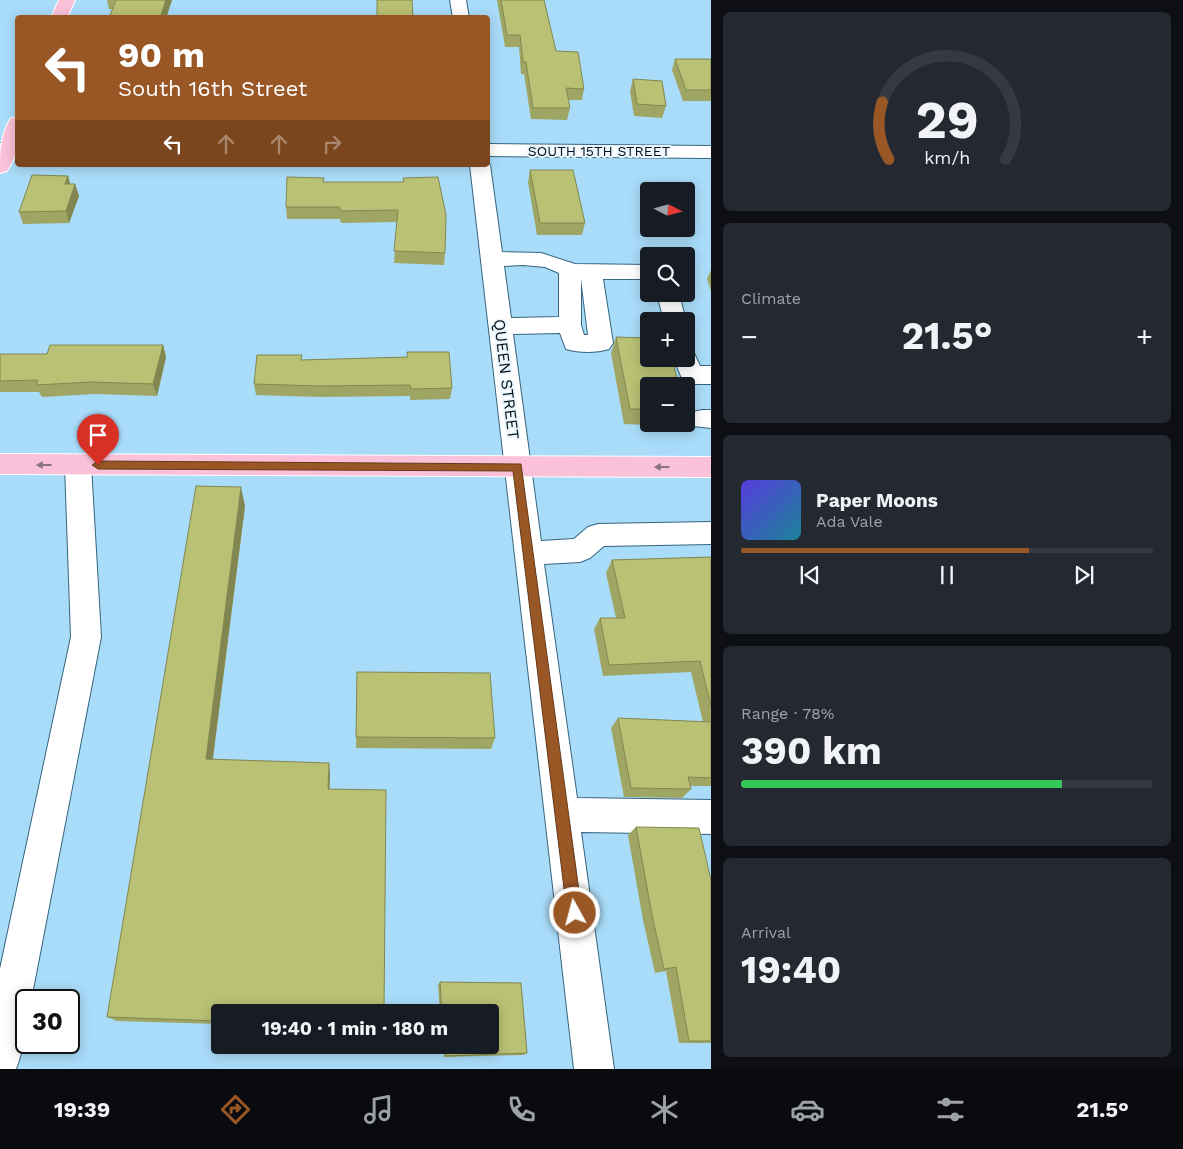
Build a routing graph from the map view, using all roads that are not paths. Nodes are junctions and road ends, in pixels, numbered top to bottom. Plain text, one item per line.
1 (67, 0) edge
2 (458, 0) edge
3 (60, 15) edge
4 (460, 15) edge
5 (15, 130) edge
6 (490, 150) edge
7 (710, 152) edge
8 (6, 153) edge
9 (480, 167) edge
10 (492, 259) junction
11 (580, 271) junction
12 (640, 272) edge
13 (500, 326) junction
14 (570, 326) junction
15 (688, 367) edge
16 (710, 375) edge
17 (0, 464) edge
18 (78, 465) junction
19 (518, 467) junction
20 (709, 471) edge
21 (710, 533) edge
22 (529, 553) junction
23 (562, 815) junction
24 (710, 817) edge
25 (0, 1060) edge
26 (594, 1069) edge

1 - 3 main road
2 - 4 street
5 - 8 main road
6 - 7 street, SOUTH 15TH STREET
9 - 10 street, QUEEN STREET
10 - 11 street
10 - 13 street, QUEEN STREET
11 - 12 street
11 - 14 street
11 - 14 street
13 - 14 street
13 - 19 street, QUEEN STREET
15 - 16 street
18 -> 17 main road
18 - 19 main road
18 - 25 street
20 -> 19 main road
19 - 22 street, QUEEN STREET
21 - 22 street
22 - 23 street, QUEEN STREET
23 - 24 street
23 - 26 street, QUEEN STREET

